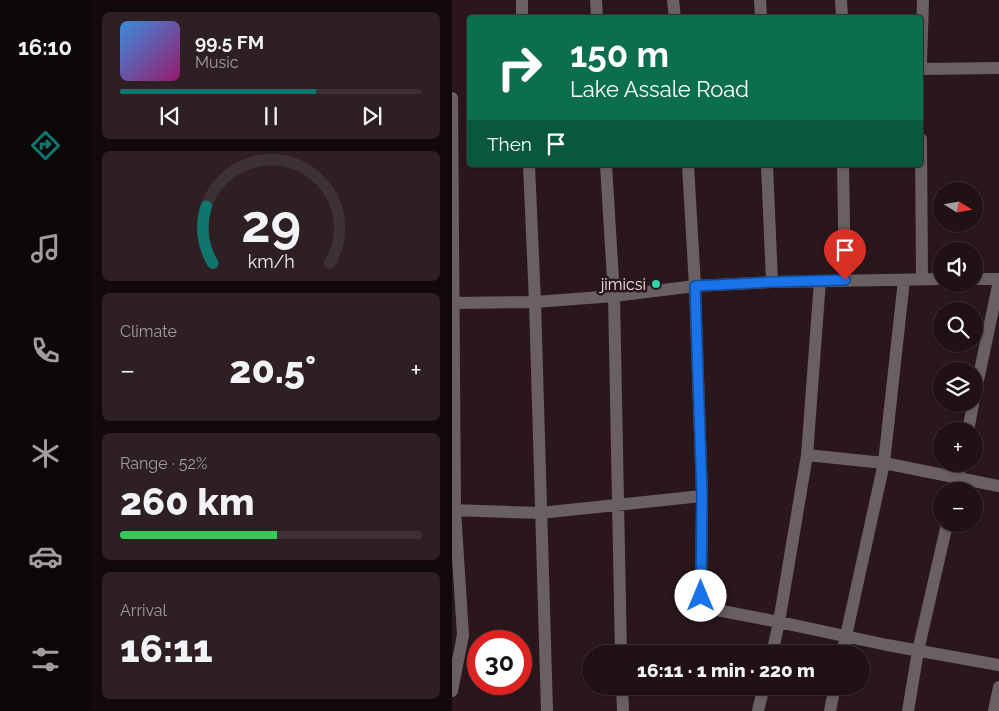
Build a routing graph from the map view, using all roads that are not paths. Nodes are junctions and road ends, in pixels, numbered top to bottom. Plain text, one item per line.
1 (522, 0) edge
2 (596, 0) edge
3 (673, 0) edge
4 (760, 0) edge
5 (841, 0) edge
6 (923, 0) edge
7 (522, 15) edge
8 (597, 15) edge
9 (675, 15) edge
10 (761, 15) edge
11 (842, 15) edge
12 (923, 15) edge
13 (998, 68) edge
14 (923, 69) edge
15 (452, 98) edge
16 (529, 167) edge
17 (606, 167) edge
18 (688, 167) edge
19 (767, 167) edge
20 (843, 167) edge
21 (921, 167) edge
22 (922, 278) junction
23 (933, 279) edge
24 (983, 279) edge
25 (845, 280) junction
26 (904, 280) junction
27 (998, 280) edge
28 (820, 281) junction
29 (772, 282) junction
30 (695, 286) junction
31 (614, 296) junction
32 (535, 302) junction
33 (453, 303) edge
34 (981, 362) edge
35 (808, 455) junction
36 (884, 463) junction
37 (959, 472) edge
38 (958, 477) junction
39 (957, 482) edge
40 (998, 486) edge
41 (702, 496) junction
42 (618, 506) junction
43 (454, 510) edge
44 (540, 513) junction
45 (945, 532) edge
46 (779, 622) junction
47 (845, 636) junction
48 (621, 645) edge
49 (774, 645) edge
50 (844, 645) edge
51 (918, 650) junction
52 (998, 665) edge
53 (998, 688) edge
54 (452, 691) edge
55 (622, 695) edge
56 (762, 695) edge
57 (833, 695) edge
58 (547, 711) edge
59 (623, 711) edge
60 (758, 711) edge
61 (830, 711) edge
62 (908, 711) edge
63 (994, 711) edge

1 - 7 street
2 - 8 street
3 - 9 street
4 - 10 street
5 - 11 street
6 - 12 street
13 - 14 street
15 - 33 street
16 - 32 street
17 - 31 street
18 - 30 street
19 - 29 street
20 - 25 street
21 - 22 street
22 - 23 street
22 - 26 street
24 - 27 street
25 - 26 street
25 - 28 street
26 - 36 street
27 - 34 street
28 - 29 street
28 - 35 street
29 - 30 street
30 - 31 street
30 - 41 street
31 - 32 street
31 - 42 street
32 - 33 street
32 - 44 street
33 - 43 street
35 - 36 street
35 - 46 street
36 - 38 street
36 - 47 street
37 - 38 street
38 - 39 street
38 - 40 street
41 - 42 street
41 - 46 street
42 - 44 street
42 - 48 street
43 - 44 street
43 - 54 street
44 - 58 street
45 - 51 street
46 - 47 street
46 - 49 street
47 - 50 street
47 - 51 street
51 - 52 street
51 - 62 street
53 - 63 street
55 - 59 street
56 - 60 street
57 - 61 street

